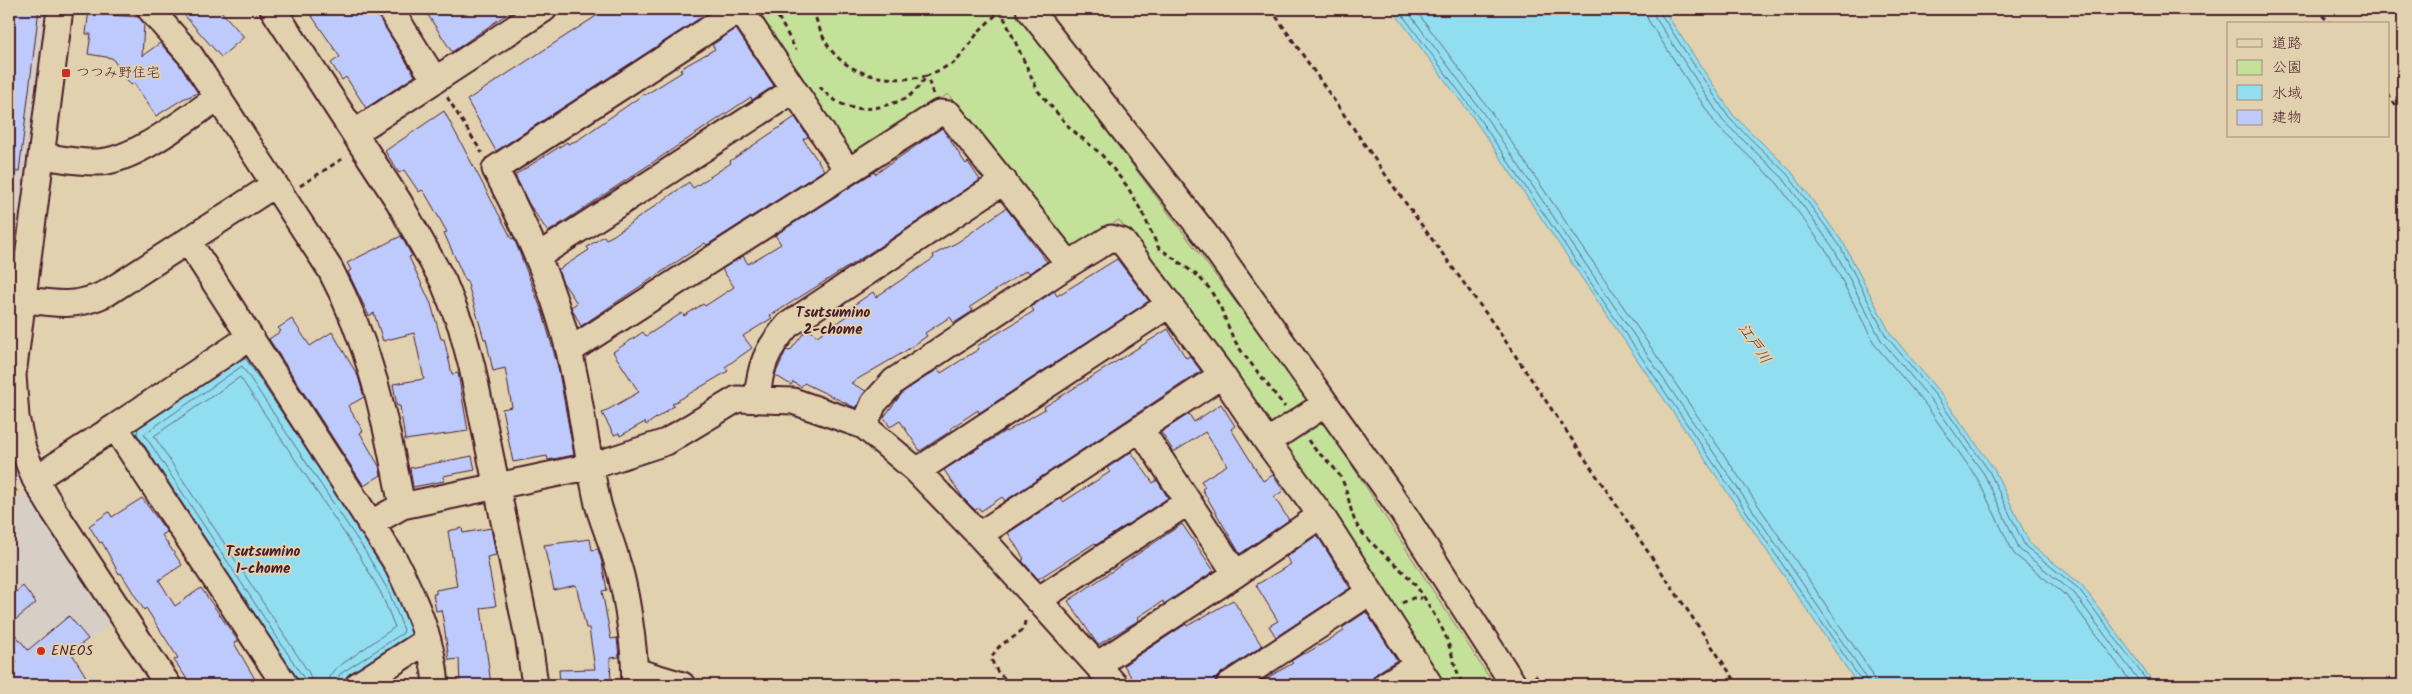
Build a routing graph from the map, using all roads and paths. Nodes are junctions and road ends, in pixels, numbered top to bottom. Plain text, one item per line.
1 (60, 9) edge
2 (150, 9) edge
3 (274, 9) edge
4 (390, 9) edge
5 (544, 9) edge
6 (740, 9) edge
7 (774, 9) edge
8 (815, 9) edge
9 (1029, 9) edge
10 (1270, 9) edge
11 (2316, 9) edge
12 (1000, 10) edge
13 (2329, 22) edge
14 (797, 52) dead end
15 (927, 76) junction
16 (805, 86) junction
17 (440, 87) junction
18 (933, 95) dead end
19 (219, 97) junction
20 (2390, 97) edge
21 (2403, 116) edge
22 (359, 140) junction
23 (40, 156) junction
24 (495, 169) junction
25 (848, 171) junction
26 (1004, 181) junction
27 (278, 191) junction
28 (188, 241) junction
29 (538, 256) junction
30 (1069, 264) junction
31 (22, 299) junction
32 (1170, 304) junction
33 (243, 342) junction
34 (569, 351) junction
35 (1222, 375) junction
36 (757, 399) junction
37 (1325, 404) junction
38 (1288, 411) dead end
39 (864, 426) junction
40 (115, 427) junction
41 (1140, 430) junction
42 (1303, 433) dead end
43 (1267, 442) junction
44 (592, 466) junction
45 (916, 471) junction
46 (321, 478) dead end
47 (35, 479) junction
48 (497, 488) junction
49 (1188, 502) junction
50 (402, 506) junction
51 (1321, 515) junction
52 (370, 524) junction
53 (979, 535) junction
54 (1236, 574) junction
55 (1370, 592) junction
56 (1031, 605) junction
57 (428, 640) junction
58 (1097, 665) junction
59 (1423, 675) edge
60 (634, 678) edge
61 (168, 685) edge
62 (285, 685) edge
63 (358, 685) edge
64 (436, 685) edge
65 (535, 685) edge
66 (682, 685) edge
67 (1011, 685) edge
68 (1115, 685) edge
69 (1229, 685) edge
70 (1385, 685) edge
71 (1463, 685) edge
72 (1514, 685) edge
73 (1738, 685) edge

1 - 23 street
2 - 19 street
3 - 22 street
4 - 17 street
5 - 17 street
6 - 16 street
6 - 24 street
7 - 14 path
8 - 15 path
9 - 37 street
10 - 73 path
11 - 13 path
12 - 15 path
12 - 38 path
15 - 16 path
15 - 18 path
16 - 25 street
16 - 29 street
17 - 22 street
17 - 24 path
19 - 23 street
19 - 27 street
20 - 21 path
22 - 27 path
22 - 48 street
23 - 31 street
24 - 29 street
25 - 26 street
25 - 34 street
26 - 30 street
26 - 36 street
27 - 28 street
27 - 50 street
28 - 31 street
28 - 33 street
29 - 34 street
30 - 32 street
30 - 39 street
31 - 47 street
32 - 35 street
32 - 45 street
33 - 40 street
33 - 46 street
33 - 52 street
34 - 44 street
35 - 41 street
35 - 43 street
36 - 39 street
36 - 44 street
37 - 43 street
37 - 72 street
39 - 45 street
40 - 47 street
40 - 62 street
41 - 49 street
41 - 53 street
42 - 71 path
43 - 51 street
44 - 48 street
44 - 60 street
45 - 53 street
47 - 61 street
48 - 50 street
48 - 65 street
49 - 54 street
49 - 56 street
50 - 52 street
51 - 54 street
51 - 55 street
52 - 57 street
53 - 56 street
54 - 58 street
55 - 59 street
55 - 69 street
56 - 58 street
56 - 67 path
57 - 63 street
57 - 64 street
58 - 68 street
59 - 70 street
60 - 66 street

